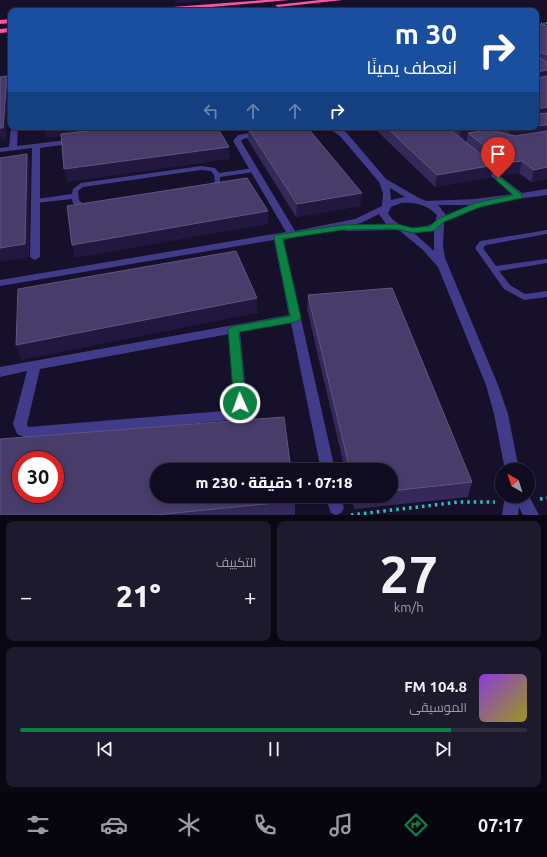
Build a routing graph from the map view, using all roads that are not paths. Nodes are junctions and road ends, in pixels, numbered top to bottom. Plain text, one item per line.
1 (276, 0) edge
2 (286, 0) edge
3 (340, 0) edge
4 (181, 8) edge
5 (240, 8) edge
6 (14, 130) edge
7 (487, 130) edge
8 (342, 131) edge
9 (273, 132) edge
10 (82, 140) edge
11 (496, 143) edge
12 (36, 145) junction
13 (13, 148) junction
14 (0, 150) edge
15 (474, 157) edge
16 (254, 170) junction
17 (217, 175) junction
18 (383, 181) junction
19 (547, 192) edge
20 (75, 196) junction
21 (520, 196) junction
22 (420, 201) junction
23 (490, 201) junction
24 (36, 202) junction
25 (386, 207) junction
26 (440, 222) junction
27 (399, 228) junction
28 (323, 229) junction
29 (547, 232) edge
30 (292, 234) junction
31 (278, 237) junction
32 (35, 257) dead end
33 (547, 261) edge
34 (494, 269) junction
35 (445, 270) junction
36 (0, 283) edge
37 (547, 294) edge
38 (296, 318) junction
39 (234, 329) junction
40 (35, 366) junction
41 (0, 372) edge
42 (327, 463) edge
43 (511, 463) edge
44 (517, 503) edge
45 (531, 515) edge

1 - 2 highway
1 - 4 highway
3 - 5 highway
6 - 13 street
7 - 11 lane
8 - 18 street
9 - 16 street
10 - 12 street
12 - 13 street
12 - 24 street
13 - 14 street
15 - 21 street
16 - 17 lane
16 - 30 street
17 - 20 lane
17 - 20 lane
18 - 22 street
18 - 25 street
19 - 21 street
20 - 24 lane
21 - 23 street
22 - 23 street
22 - 25 street
22 - 26 street
23 - 26 street
24 - 32 street
25 - 27 street
25 - 28 street
26 - 27 street
26 - 35 street
27 - 28 street
27 - 35 street
28 - 30 street
29 - 34 lane
30 - 31 street
31 - 36 street
31 - 38 street
33 - 34 lane
34 - 37 lane
35 - 43 street
38 - 39 street
38 - 42 street
39 - 40 street
39 - 40 street
40 - 41 street
44 - 45 street

